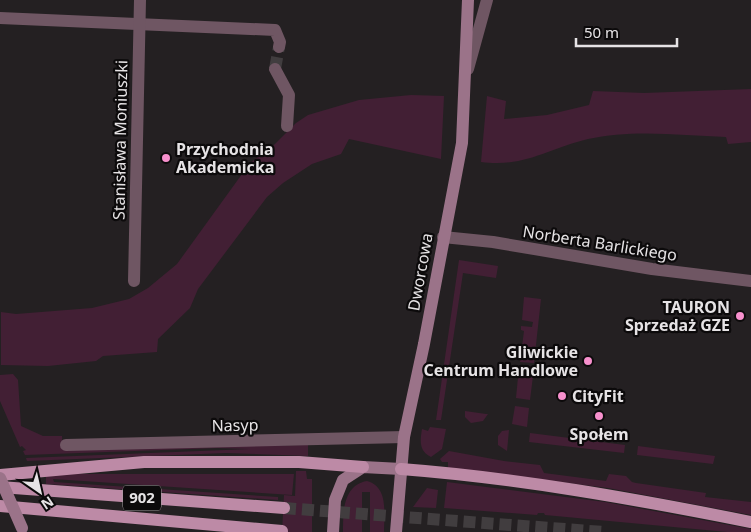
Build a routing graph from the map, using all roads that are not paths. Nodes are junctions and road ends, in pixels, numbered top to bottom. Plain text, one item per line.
1 (140, 0) edge
2 (468, 0) edge
3 (487, 0) edge
4 (0, 18) edge
5 (138, 24) junction
6 (279, 47) tunnel mouth
7 (275, 69) tunnel mouth
8 (465, 79) junction
9 (287, 126) dead end
10 (443, 237) junction
11 (134, 282) dead end
12 (751, 282) edge
13 (404, 437) junction
14 (66, 444) dead end
15 (363, 467) junction
16 (401, 469) junction
17 (0, 476) edge
18 (0, 487) edge
19 (0, 506) edge
20 (284, 508) tunnel mouth
21 (751, 522) edge
22 (23, 530) edge
23 (282, 531) edge
24 (334, 532) edge
25 (396, 532) edge

1 - 5 street, Stanisława Moniuszki
2 - 8 main road, Dworcowa
3 - 8 street, Dworcowa
4 - 5 street
5 - 6 street
5 - 11 street, Stanisława Moniuszki
7 - 9 street
8 - 10 main road, Dworcowa
10 - 12 street, Norberta Barlickiego
10 - 13 main road, Dworcowa
13 - 14 street, Nasyp
13 - 16 main road, Dworcowa
15 - 16 main road
15 - 17 main road
15 - 24 main road
16 - 21 main road
16 - 25 main road, Dworcowa
17 - 22 main road, bridge
18 - 20 main road, 902
19 - 23 main road, 902

